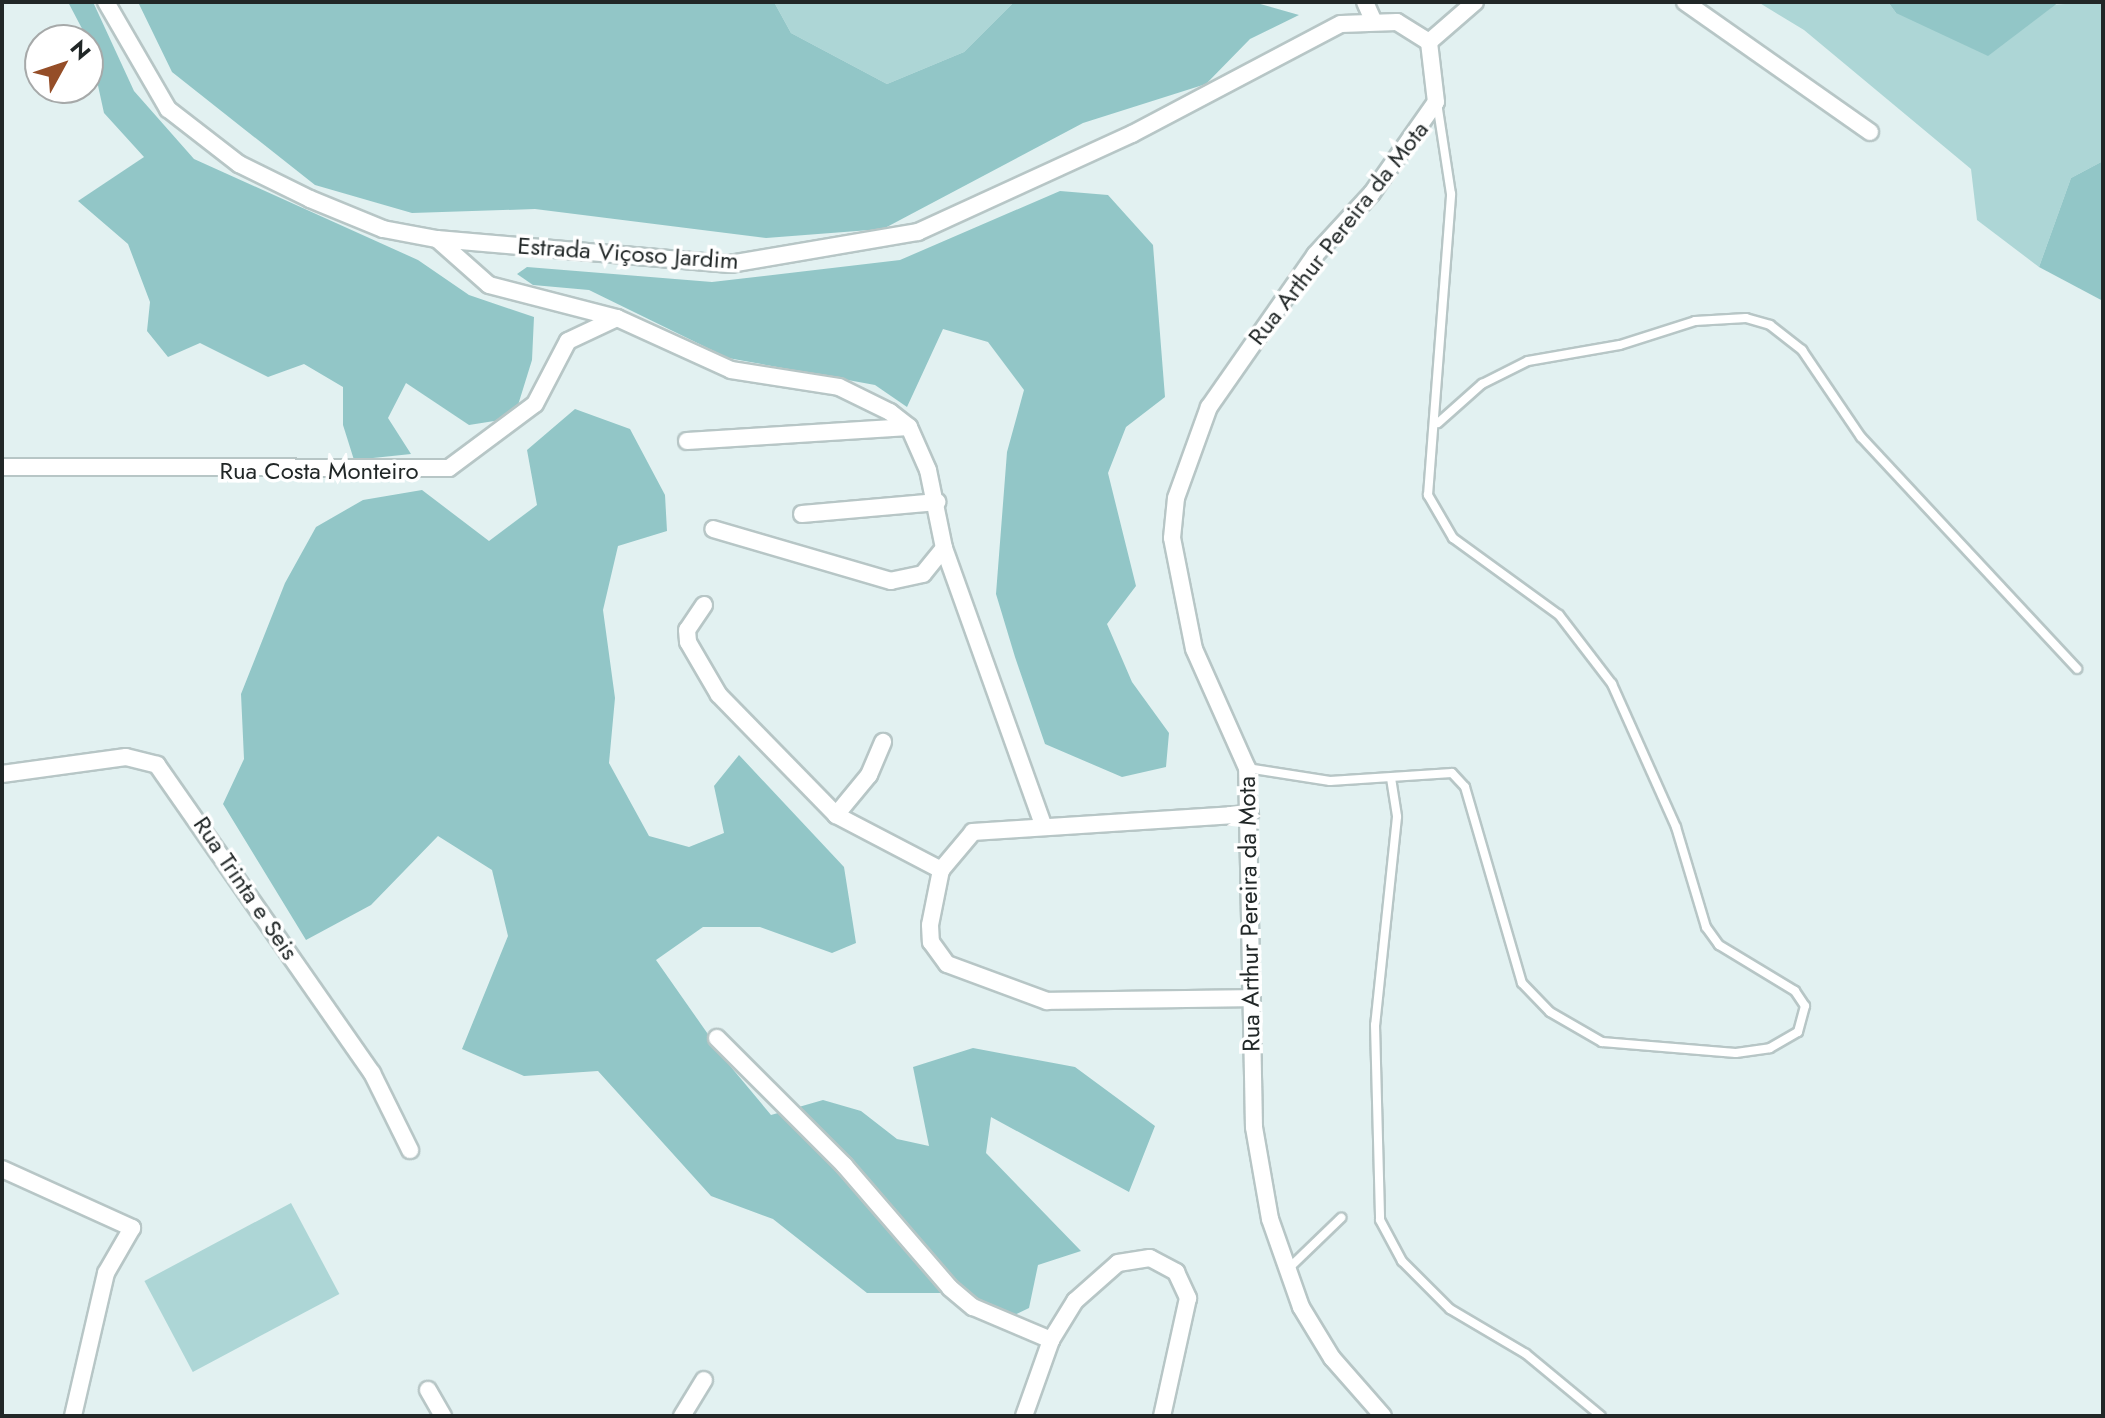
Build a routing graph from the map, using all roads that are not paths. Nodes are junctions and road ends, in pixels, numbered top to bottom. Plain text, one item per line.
1 (106, 2) edge
2 (1365, 2) edge
3 (1475, 2) edge
4 (1685, 2) edge
5 (1373, 20) junction
6 (1429, 42) junction
7 (1436, 102) junction
8 (1870, 132) dead end
9 (437, 239) junction
10 (617, 318) junction
11 (1437, 423) junction
12 (909, 427) junction
13 (687, 441) dead end
14 (2, 467) edge
15 (937, 502) junction
16 (802, 514) dead end
17 (713, 529) dead end
18 (944, 548) junction
19 (704, 605) dead end
20 (2077, 669) dead end
21 (883, 742) dead end
22 (1247, 768) junction
23 (2, 774) edge
24 (1391, 778) junction
25 (1250, 814) junction
26 (836, 815) junction
27 (1043, 824) junction
28 (941, 870) junction
29 (1252, 998) junction
30 (717, 1038) dead end
31 (410, 1150) dead end
32 (2, 1169) edge
33 (1341, 1218) dead end
34 (1285, 1273) junction
35 (1051, 1340) junction
36 (704, 1380) dead end
37 (428, 1390) dead end
38 (73, 1416) edge
39 (443, 1416) edge
40 (682, 1416) edge
41 (1024, 1416) edge
42 (1162, 1416) edge
43 (1383, 1416) edge
44 (1601, 1416) edge

1 - 9 street, Estrada Viçoso Jardim
2 - 5 street
3 - 6 street
4 - 8 street
5 - 6 street, Estrada Viçoso Jardim
5 - 9 street, Estrada Viçoso Jardim
6 - 7 street, Rua Arthur Pereira da Mota
7 - 11 lane
7 - 22 street, Rua Arthur Pereira da Mota
9 - 10 street
10 - 12 street
10 - 14 street, Rua Costa Monteiro
11 - 20 lane
11 - 24 lane
12 - 13 street
12 - 15 street
15 - 16 street
15 - 18 street
17 - 18 street
18 - 27 street
19 - 26 street
21 - 26 street
22 - 24 lane
22 - 25 street, Rua Arthur Pereira da Mota
23 - 31 street, Rua Trinta e Seis
24 - 44 lane
25 - 27 street
25 - 29 street, Rua Arthur Pereira da Mota
26 - 28 street
27 - 28 street
28 - 29 street
29 - 34 street, Rua Arthur Pereira da Mota
30 - 35 street
32 - 38 street
33 - 34 lane
34 - 43 street, Rua Arthur Pereira da Mota
35 - 41 street
35 - 42 street
36 - 40 street
37 - 39 street

